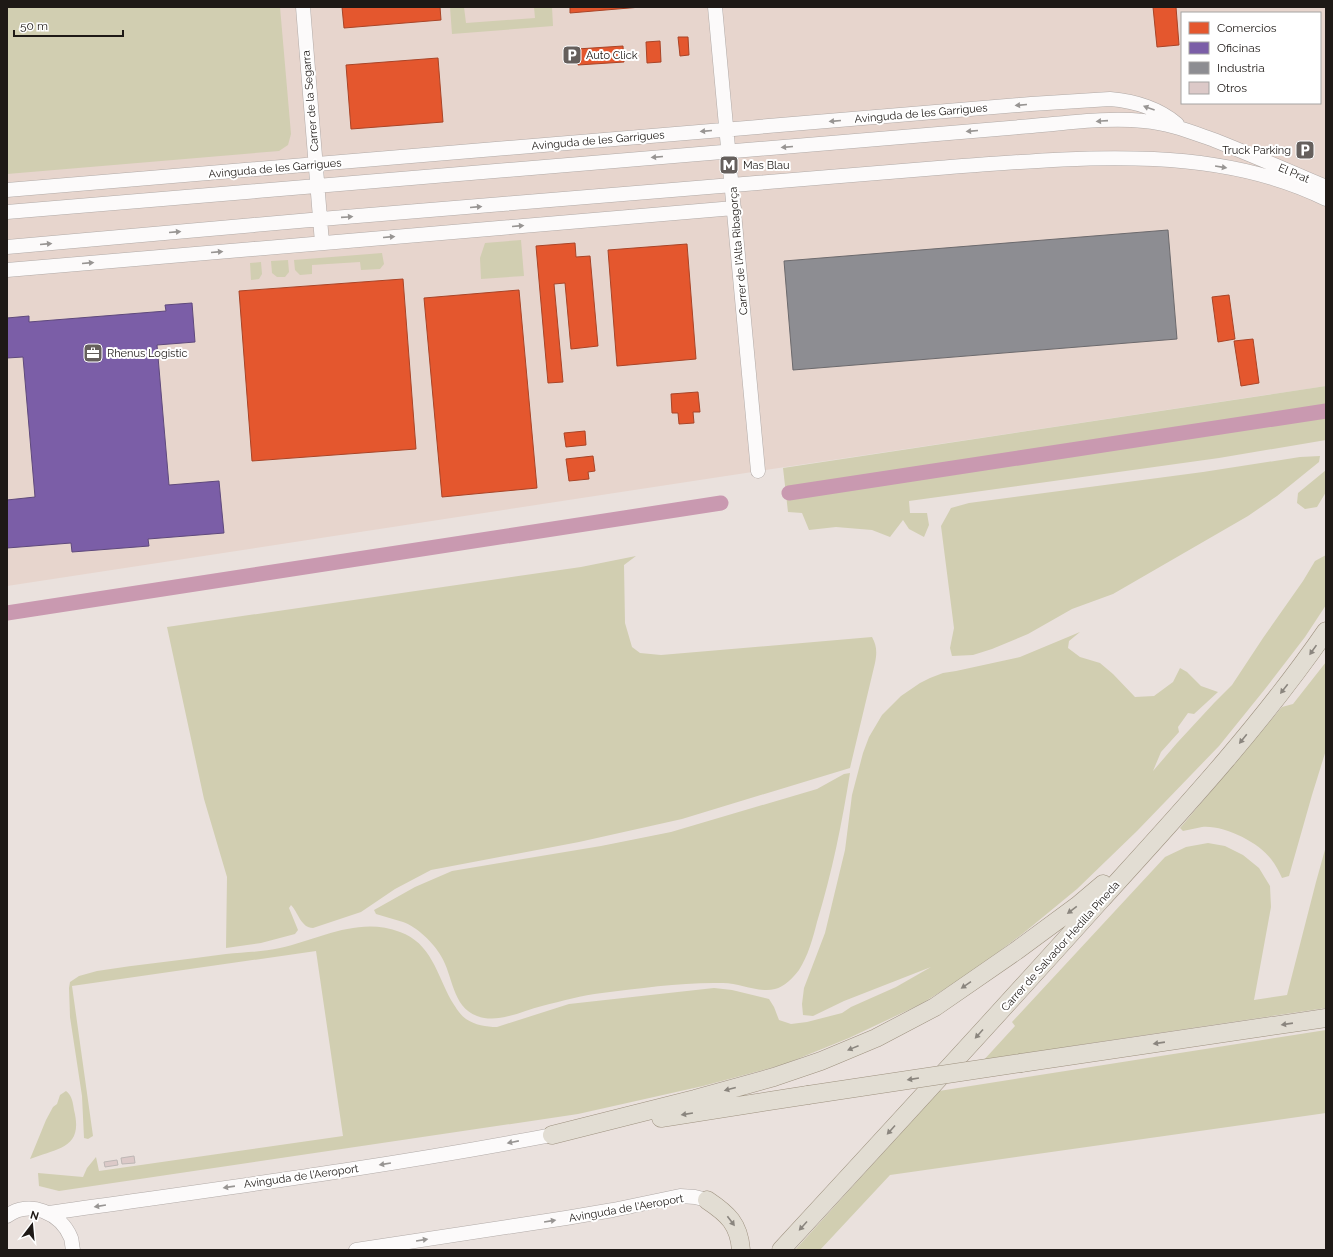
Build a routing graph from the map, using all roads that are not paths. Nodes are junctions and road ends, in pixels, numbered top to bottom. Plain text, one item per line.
1 (303, 7) edge
2 (715, 7) edge
3 (1182, 128) junction
4 (727, 130) junction
5 (1218, 142) joint
6 (729, 151) junction
7 (315, 164) junction
8 (732, 185) junction
9 (317, 186) junction
10 (1326, 187) edge
11 (7, 190) edge
12 (1326, 199) edge
13 (734, 208) junction
14 (7, 212) edge
15 (320, 220) junction
16 (322, 243) junction
17 (7, 247) edge
18 (7, 270) edge
19 (758, 471) dead end
20 (1326, 631) edge
21 (1165, 829) junction
22 (1326, 1018) edge
23 (552, 1135) junction
24 (707, 1200) joint
25 (49, 1213) junction
26 (7, 1216) edge
27 (73, 1250) edge
28 (356, 1250) edge
29 (741, 1250) edge
30 (782, 1250) edge

1 - 7 street, Carrer de la Segarra
2 - 4 street, Carrer de l'Alta Ribagorça
3 -> 4 street, Avinguda de les Garrigues
3 - 5 street, Avinguda de les Garrigues
3 -> 6 street, Avinguda de les Garrigues
4 - 6 street, Carrer de l'Alta Ribagorça
4 -> 7 street, Avinguda de les Garrigues
5 - 10 street, El Prat
6 - 8 street, Carrer de l'Alta Ribagorça
6 -> 9 street, Avinguda de les Garrigues
7 - 9 street, Carrer de la Segarra
7 - 11 street, Avinguda de les Garrigues
8 -> 12 street
8 - 13 street, Carrer de l'Alta Ribagorça
15 -> 8 street
9 - 14 street, Avinguda de les Garrigues
9 - 15 street, Carrer de la Segarra
16 -> 13 street
13 - 19 street, Carrer de l'Alta Ribagorça
15 - 16 street, Carrer de la Segarra
17 -> 15 street
18 -> 16 street
20 -> 21 main road, Carrer de Salvador Hedilla Pineda
21 -> 23 main road
21 -> 30 main road, Carrer de Salvador Hedilla Pineda
22 -> 23 main road, bridge
23 -> 25 street, Avinguda de l'Aeroport
28 -> 24 street, Avinguda de l'Aeroport
24 -> 29 main road
25 - 26 street, Avinguda de l'Aeroport
25 - 27 street, Avinguda de l'Aeroport

